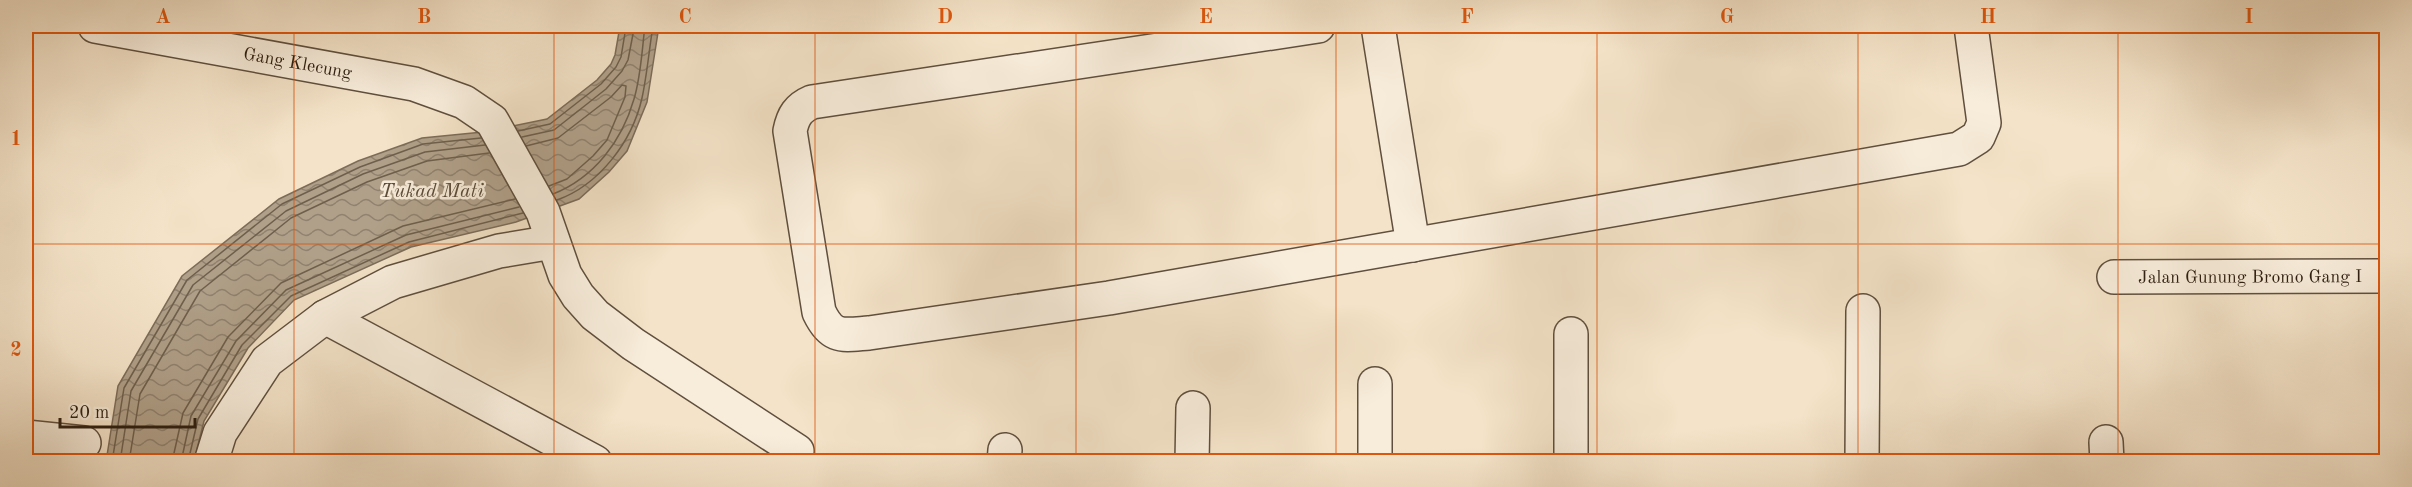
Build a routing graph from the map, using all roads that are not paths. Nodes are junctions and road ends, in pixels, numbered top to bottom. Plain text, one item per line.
1 (95, 26) edge
2 (1318, 26) edge
3 (1378, 26) edge
4 (1971, 26) edge
5 (548, 227) junction
6 (1413, 245) junction
7 (2386, 276) edge
8 (2114, 277) dead end
9 (1863, 311) dead end
10 (325, 317) junction
11 (1572, 334) dead end
12 (1375, 384) dead end
13 (1193, 408) dead end
14 (26, 437) edge
15 (84, 443) dead end
16 (797, 451) dead end
17 (211, 462) edge
18 (595, 462) edge
19 (1192, 462) edge
20 (1375, 462) edge
21 (1571, 462) edge
22 (1862, 462) edge

1 - 5 street, Gang Klecung
2 - 6 street
3 - 6 street
4 - 6 street
5 - 10 street
5 - 16 street
7 - 8 street, Jalan Gunung Bromo Gang I
9 - 22 street
10 - 17 street
10 - 18 street
11 - 21 street
12 - 20 street
13 - 19 street
14 - 15 street

